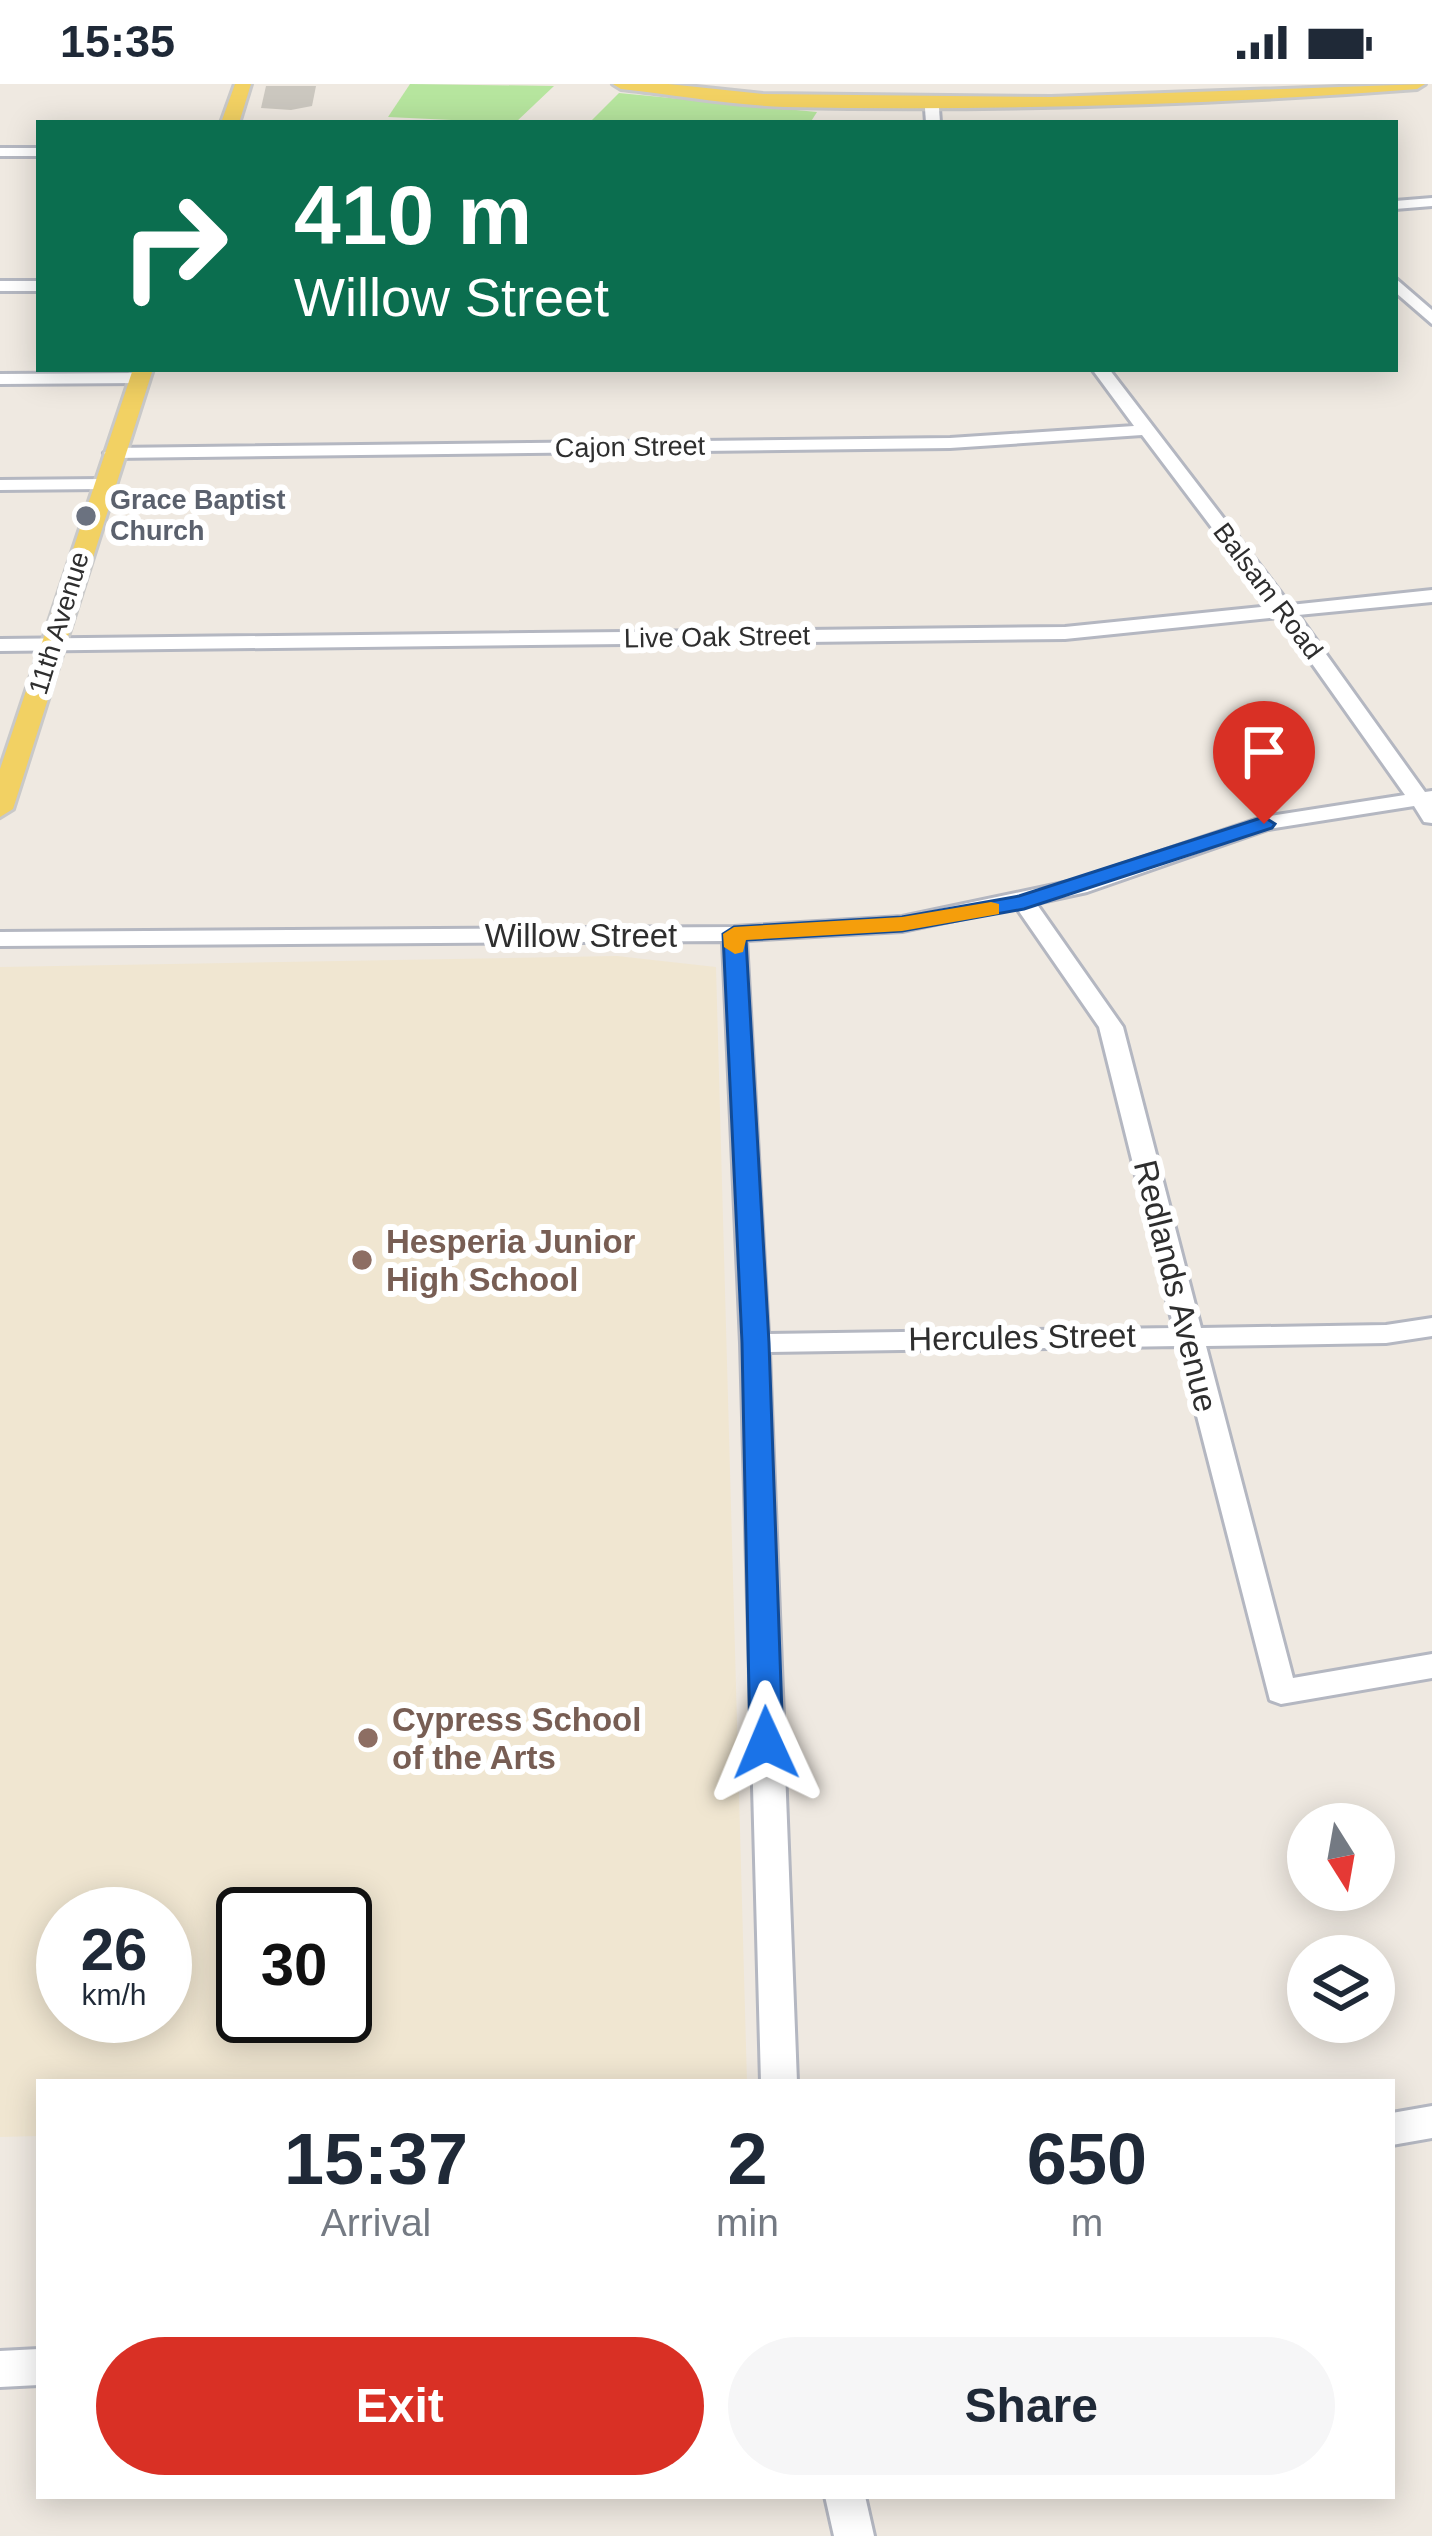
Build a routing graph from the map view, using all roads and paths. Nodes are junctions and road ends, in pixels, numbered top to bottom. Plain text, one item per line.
1 (243, 84) edge
2 (621, 84) edge
3 (1417, 84) edge
4 (1247, 97) junction
5 (768, 98) junction
6 (1051, 102) junction
7 (932, 116) edge
8 (231, 120) edge
9 (0, 152) edge
10 (36, 152) edge
11 (1432, 202) edge
12 (1398, 205) edge
13 (0, 286) edge
14 (36, 286) edge
15 (1398, 286) edge
16 (1432, 319) edge
17 (1102, 372) edge
18 (141, 374) edge
19 (0, 379) edge
20 (1146, 430) junction
21 (113, 453) junction
22 (104, 484) junction
23 (0, 485) edge
24 (1432, 596) edge
25 (1284, 610) junction
26 (55, 643) junction
27 (0, 644) edge
28 (1427, 804) edge
29 (0, 809) edge
30 (1024, 902) junction
31 (734, 934) junction
32 (0, 939) edge
33 (1432, 1327) edge
34 (1189, 1334) junction
35 (755, 1343) junction
36 (1432, 1666) edge
37 (779, 2079) edge
38 (1432, 2122) edge
39 (1395, 2128) edge
40 (36, 2367) edge
41 (0, 2369) edge
42 (846, 2499) edge
43 (854, 2536) edge

1 - 8 main road
2 - 5 main road
3 - 4 main road
4 - 6 main road
4 - 7 main road
5 - 6 main road
5 - 7 main road
6 - 7 main road
9 - 10 street
11 - 12 street
13 - 14 street
15 - 16 street
17 - 20 street, Balsam Road
18 - 19 street
18 - 21 main road, 11th Avenue
20 - 21 street, Cajon Street
20 - 25 street, Balsam Road
21 - 22 main road, 11th Avenue
22 - 23 street
22 - 26 main road, 11th Avenue
24 - 25 street, Live Oak Street
25 - 26 street, Live Oak Street
25 - 28 street, Balsam Road
26 - 27 street, Live Oak Street
26 - 29 main road, 11th Avenue
28 - 30 street, Willow Street
30 - 31 street, Willow Street
30 - 34 street, Redlands Avenue
31 - 32 street, Willow Street
31 - 35 street
33 - 34 street, Hercules Street
34 - 35 street, Hercules Street
34 - 36 street, Redlands Avenue
35 - 37 street
38 - 39 street
40 - 41 street
42 - 43 street

